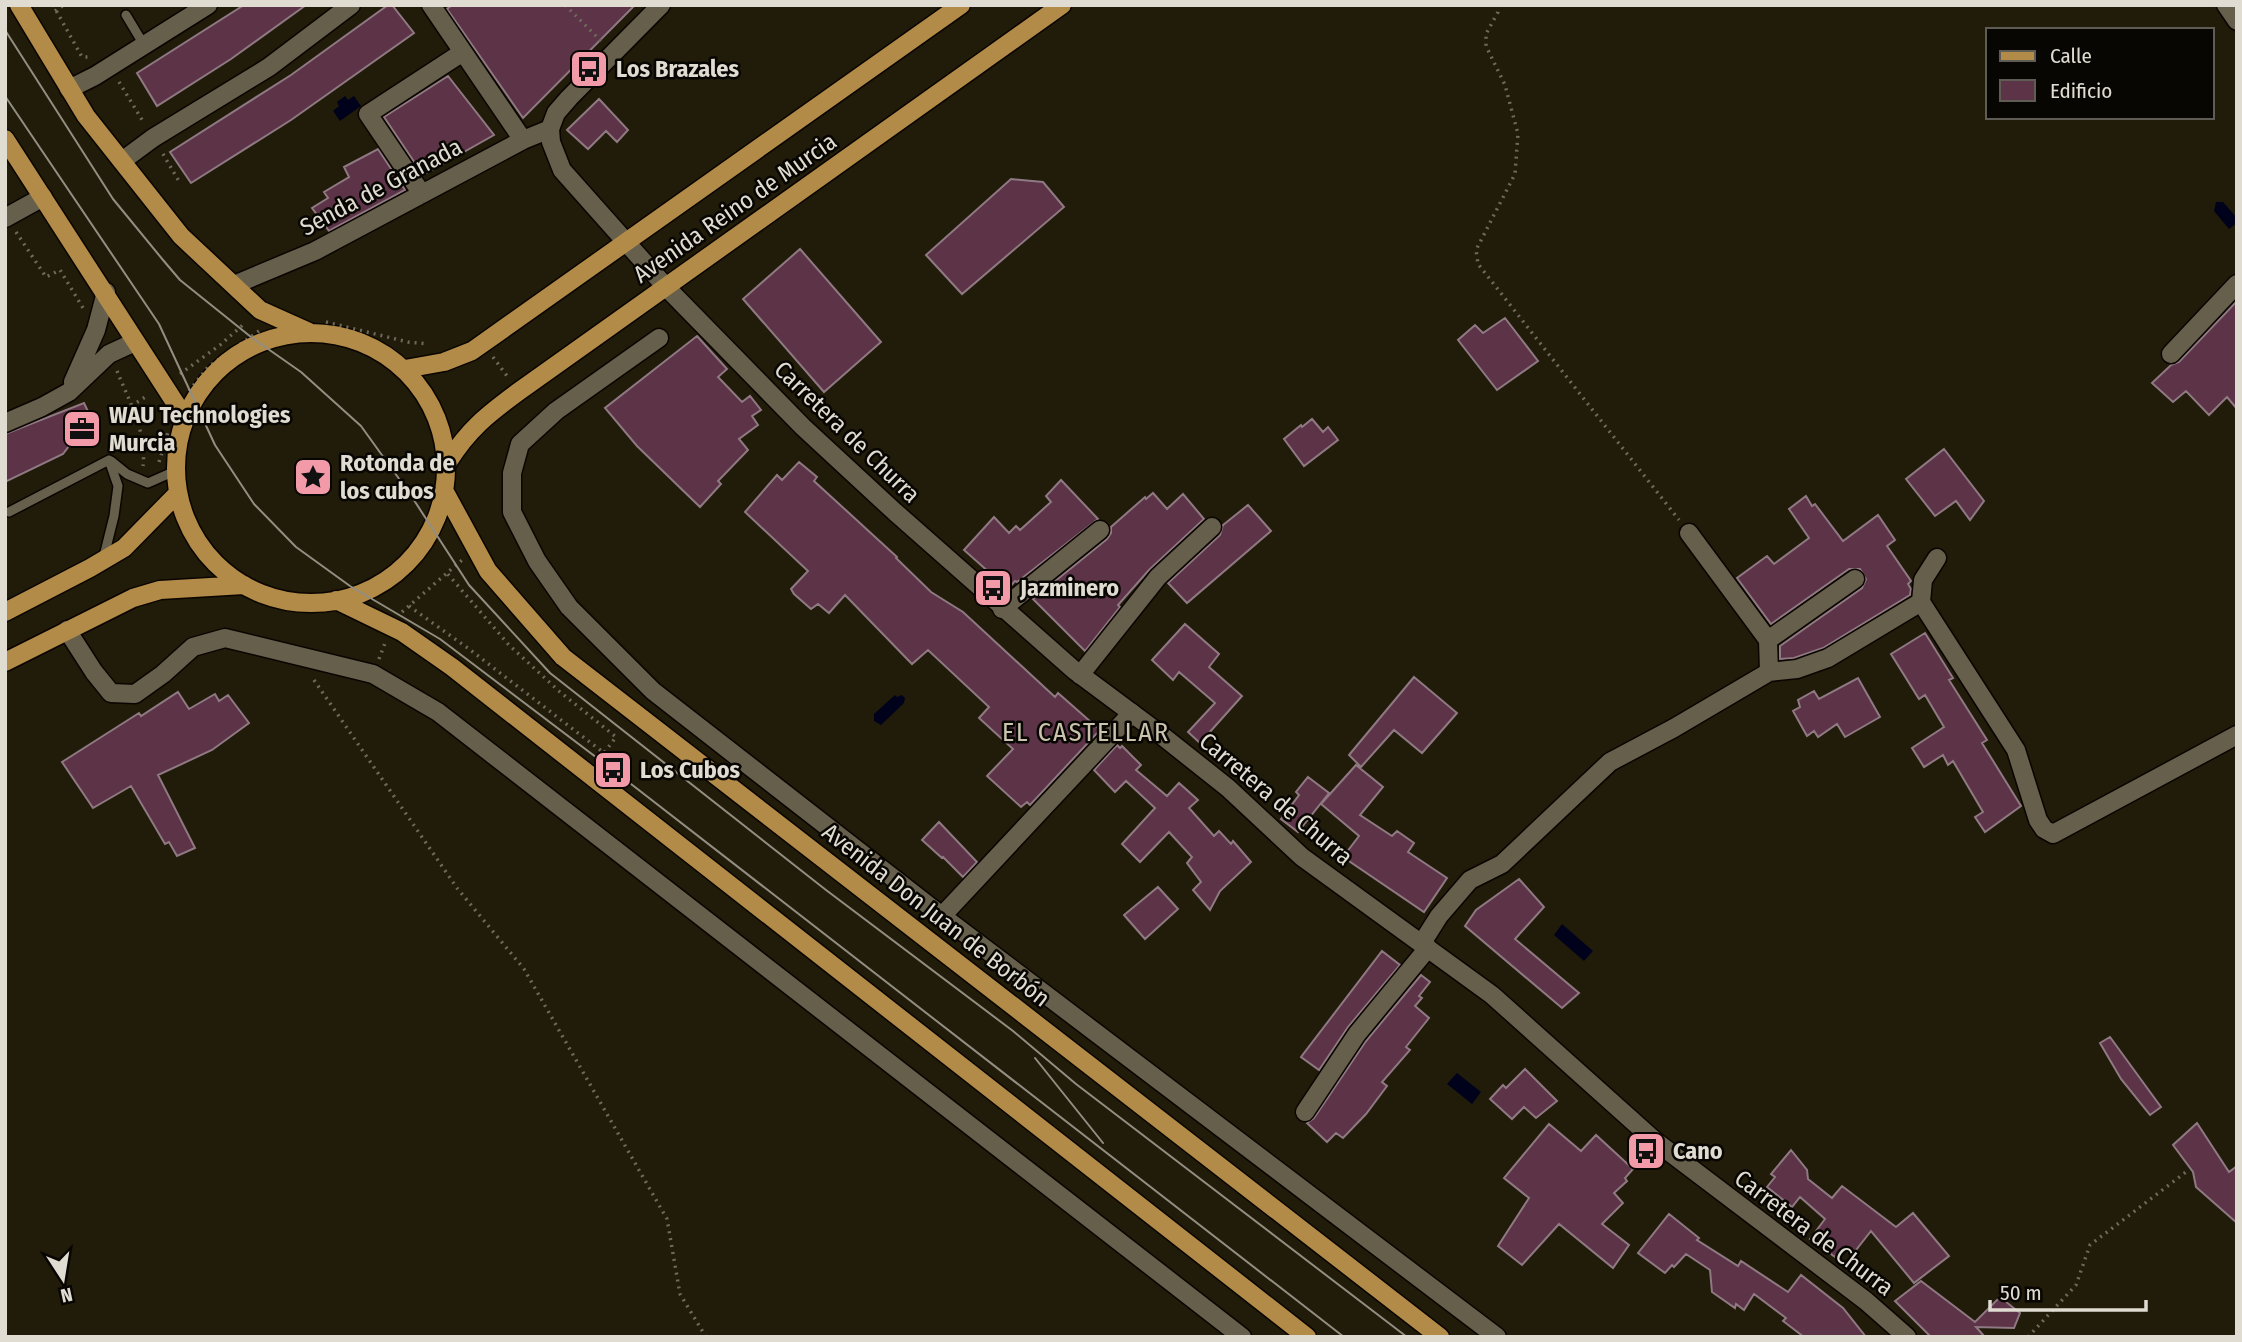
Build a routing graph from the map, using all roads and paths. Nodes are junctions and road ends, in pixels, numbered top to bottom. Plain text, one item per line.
1 (19, 5) edge
2 (52, 5) edge
3 (64, 5) edge
4 (208, 5) edge
5 (351, 5) edge
6 (431, 5) edge
7 (565, 5) edge
8 (661, 5) edge
9 (961, 5) edge
10 (1062, 5) edge
11 (1497, 5) edge
12 (2226, 5) edge
13 (55, 10) junction
14 (126, 15) dead end
15 (2237, 21) edge
16 (144, 46) junction
17 (463, 52) junction
18 (612, 52) junction
19 (110, 66) junction
20 (69, 89) junction
21 (550, 129) junction
22 (153, 138) junction
23 (5, 139) edge
24 (523, 140) junction
25 (122, 161) junction
26 (180, 183) dead end
27 (422, 194) junction
28 (43, 197) junction
29 (5, 218) edge
30 (627, 243) junction
31 (2237, 284) edge
32 (234, 285) junction
33 (666, 287) junction
34 (106, 292) junction
35 (260, 310) junction
36 (277, 317) junction
37 (315, 326) junction
38 (659, 338) dead end
39 (135, 342) junction
40 (436, 342) dead end
41 (483, 344) junction
42 (2171, 354) dead end
43 (405, 369) junction
44 (164, 386) junction
45 (69, 391) junction
46 (518, 392) junction
47 (131, 406) dead end
48 (182, 413) junction
49 (5, 423) edge
50 (109, 460) junction
51 (448, 462) junction
52 (175, 471) junction
53 (153, 482) junction
54 (445, 492) junction
55 (177, 494) junction
56 (9, 512) dead end
57 (1212, 527) dead end
58 (1100, 530) dead end
59 (1689, 533) joint
60 (476, 550) junction
61 (1937, 558) dead end
62 (102, 561) junction
63 (446, 572) junction
64 (1855, 579) dead end
65 (244, 585) junction
66 (336, 600) junction
67 (1921, 603) junction
68 (409, 606) junction
69 (1002, 609) junction
70 (5, 612) edge
71 (390, 627) junction
72 (67, 630) junction
73 (1768, 639) junction
74 (297, 655) junction
75 (5, 663) edge
76 (1769, 672) junction
77 (373, 674) junction
78 (1080, 675) junction
79 (1132, 713) junction
80 (2237, 735) edge
81 (942, 916) junction
82 (1425, 945) junction
83 (1305, 1111) dead end
84 (2186, 1172) dead end
85 (706, 1337) edge
86 (1242, 1337) edge
87 (1307, 1337) edge
88 (1440, 1337) edge
89 (1497, 1337) edge
90 (1907, 1337) edge
91 (2028, 1337) edge

1 - 20 main road
2 - 13 path
3 - 13 path
4 - 16 street
5 - 22 street
6 - 17 street
7 - 18 path
8 - 18 street
9 - 30 main road, Avenida Reino de Murcia
10 - 33 main road, Avenida Reino de Murcia
11 - 59 path
12 - 15 street
13 - 19 path
14 - 16 lane
16 - 19 street
17 - 24 street
17 - 27 street
18 - 21 street
19 - 20 street
19 - 22 path
20 - 25 main road
21 - 24 street, Senda de Granada
21 - 30 street, Carretera de Churra
22 - 25 street
22 - 26 path
23 - 28 main road
24 - 27 street, Senda de Granada
25 - 32 main road
27 - 32 street, Senda de Granada
28 - 29 street
28 - 34 main road
30 - 33 street, Carretera de Churra
30 - 41 main road, Avenida Reino de Murcia
31 - 42 street
32 - 35 main road
33 - 46 main road, Avenida Reino de Murcia
33 - 69 street, Carretera de Churra
34 - 39 main road
34 - 45 street
35 - 36 main road
35 - 44 path
36 - 37 main road
36 - 48 path
37 - 40 path
37 - 43 main road
37 - 48 main road
38 - 81 street
39 - 44 main road
39 - 45 street
41 - 43 main road, Avenida Reino de Murcia
41 - 46 path
43 - 51 main road
44 - 47 path
44 - 48 main road
45 - 49 street
46 - 51 main road, Avenida Reino de Murcia
48 - 52 main road
48 - 53 path
50 - 53 lane
50 - 56 lane
50 - 62 lane
51 - 54 main road
52 - 53 lane
52 - 55 main road
54 - 60 main road, Avenida Don Juan de Borbón
54 - 66 main road
55 - 62 main road
55 - 65 main road
57 - 78 street
58 - 69 street
59 - 73 street
60 - 63 path
60 - 88 main road, Avenida Don Juan de Borbón
61 - 67 street
62 - 70 main road
63 - 68 path
63 - 68 path
64 - 73 street
65 - 66 main road
65 - 72 main road
66 - 71 main road
67 - 76 street
67 - 80 street
68 - 71 path
69 - 78 street, Carretera de Churra
71 - 77 path
71 - 87 main road
72 - 74 street
72 - 75 main road
73 - 76 street
74 - 77 street
74 - 85 path
76 - 82 street
77 - 86 street
78 - 79 street, Carretera de Churra
79 - 81 street
79 - 82 street, Carretera de Churra
81 - 89 street
82 - 83 street
82 - 90 street, Carretera de Churra
84 - 91 path

